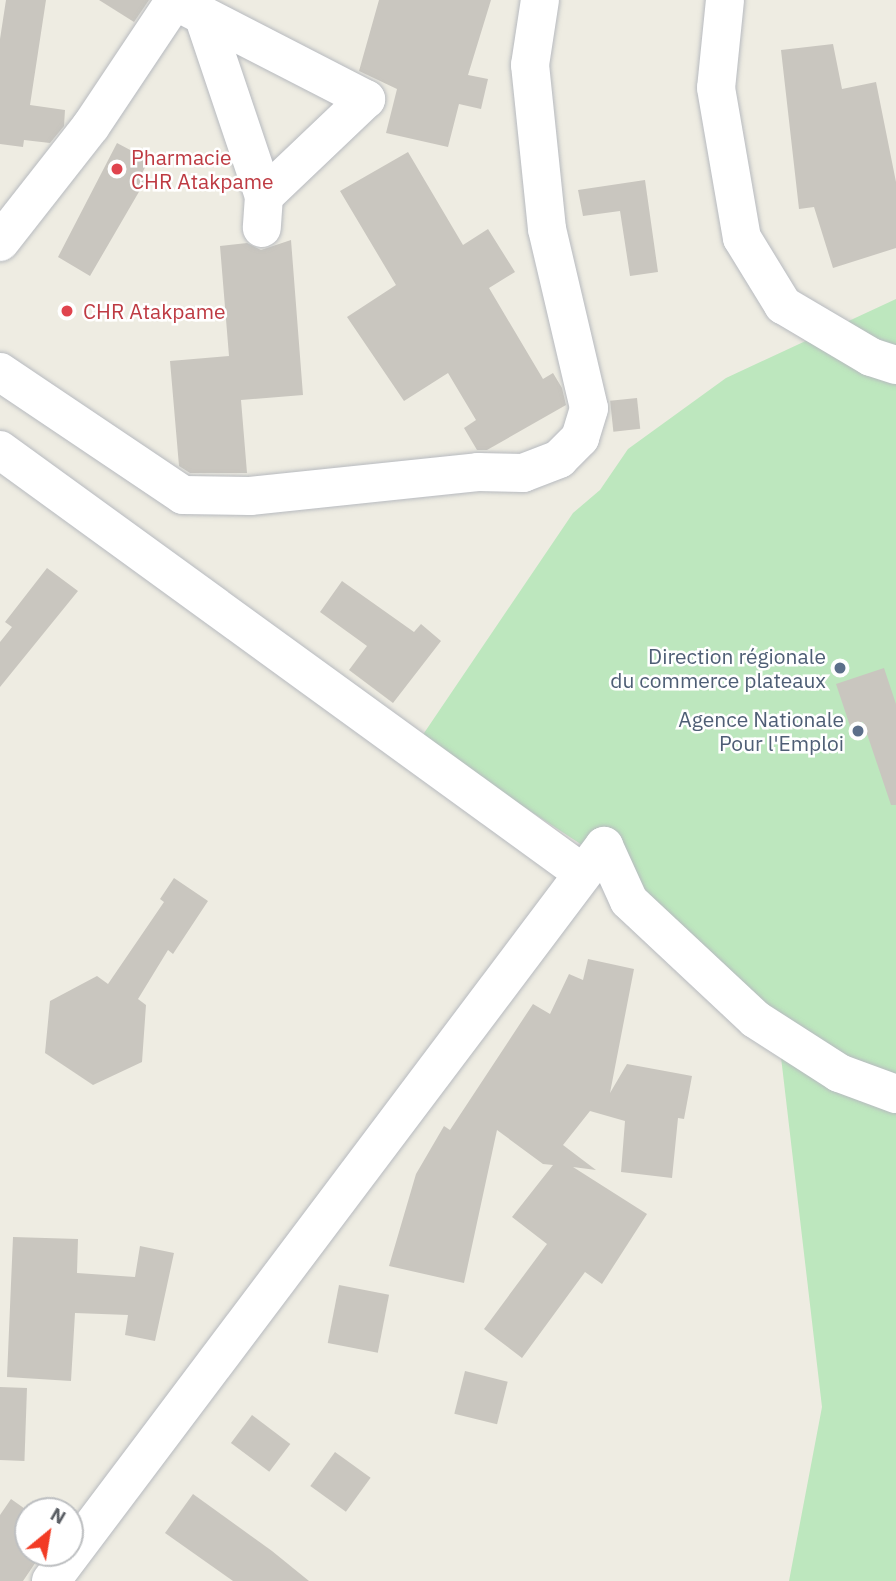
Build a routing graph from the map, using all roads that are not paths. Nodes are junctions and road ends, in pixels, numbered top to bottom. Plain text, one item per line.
1 (540, 0) edge
2 (725, 0) edge
3 (184, 6) edge
4 (0, 242) edge
5 (896, 365) edge
6 (0, 372) edge
7 (0, 450) edge
8 (581, 872) junction
9 (896, 1094) edge
10 (51, 1581) edge

1 - 6 street
2 - 5 street
3 - 3 street
3 - 4 street
7 - 8 street
8 - 9 street
8 - 10 street

